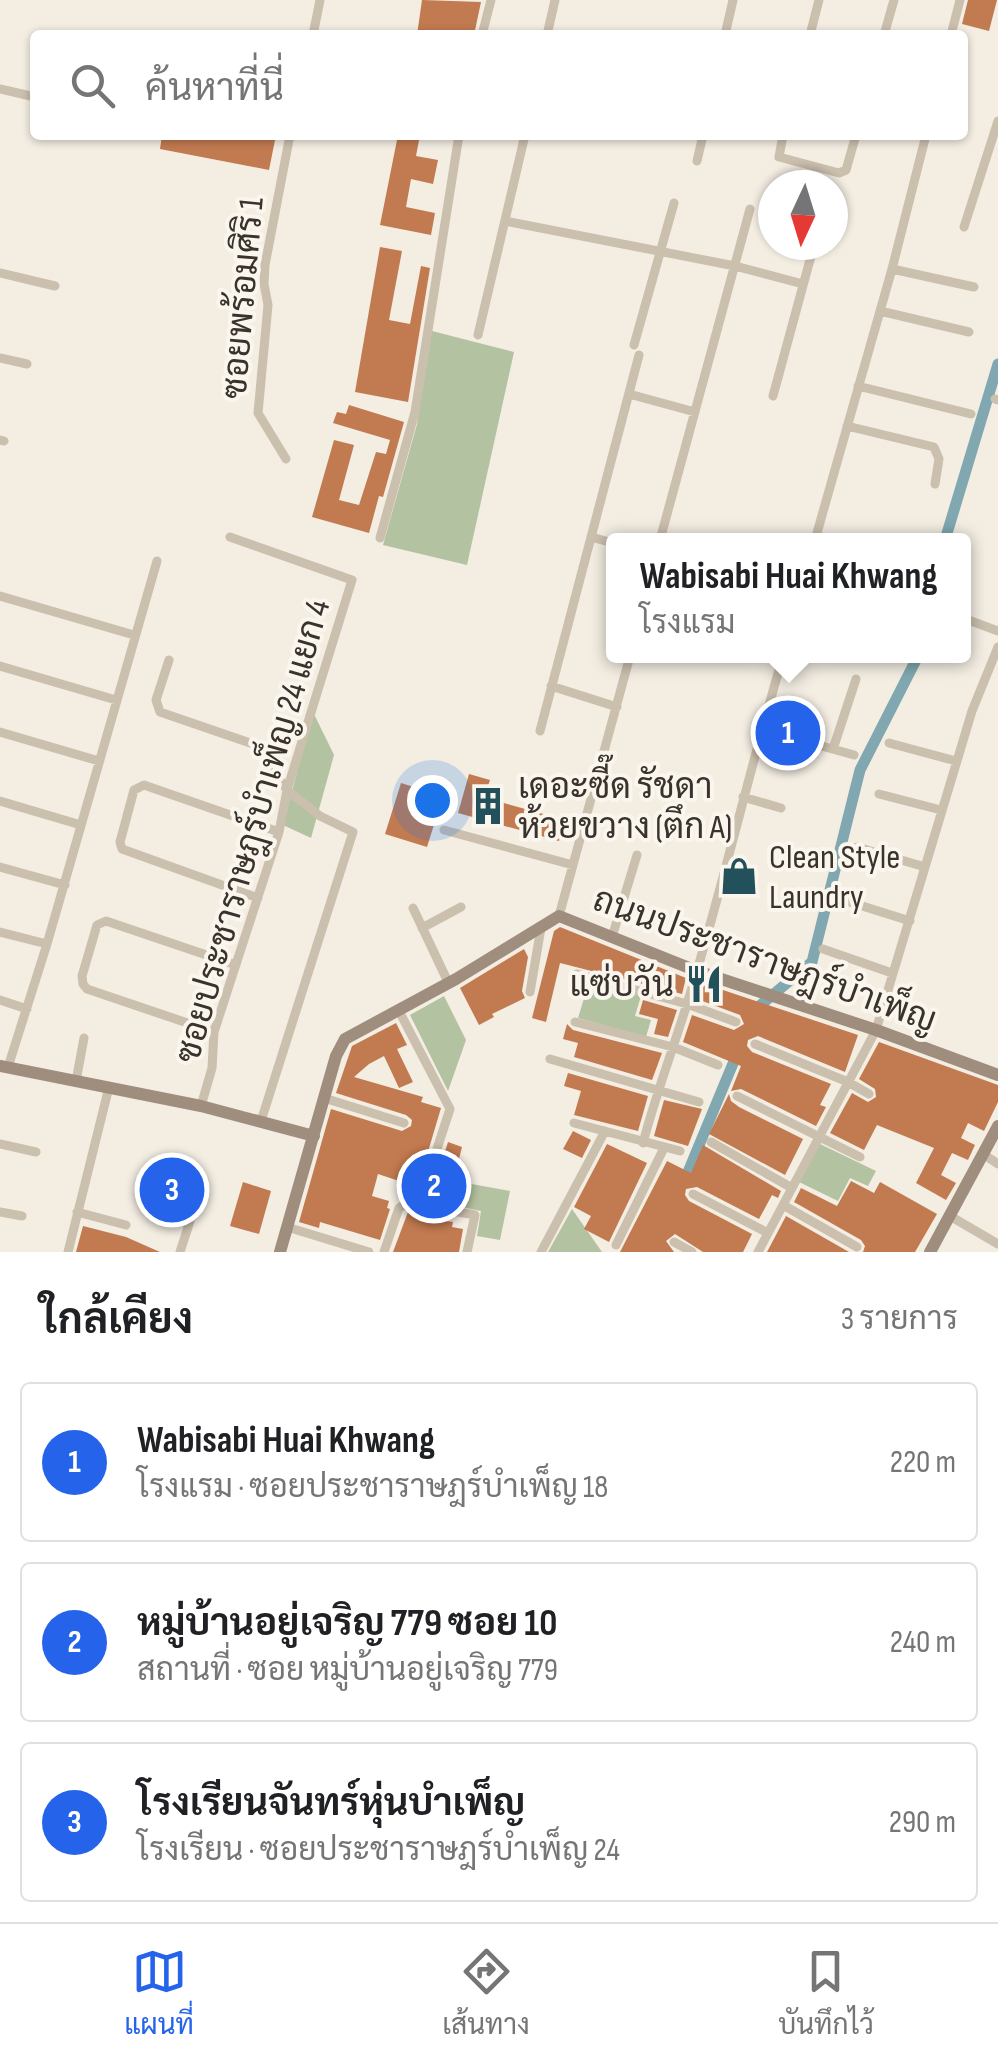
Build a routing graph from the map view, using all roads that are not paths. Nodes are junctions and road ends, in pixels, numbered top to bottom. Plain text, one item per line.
1 (320, 0) edge
2 (490, 0) edge
3 (555, 0) edge
4 (732, 0) edge
5 (819, 0) edge
6 (894, 0) edge
7 (960, 0) edge
8 (314, 30) edge
9 (483, 30) edge
10 (548, 30) edge
11 (726, 30) edge
12 (811, 30) edge
13 (885, 30) edge
14 (952, 30) edge
15 (0, 89) edge
16 (30, 96) edge
17 (998, 121) edge
18 (289, 140) edge
19 (458, 140) edge
20 (523, 140) edge
21 (702, 140) edge
22 (782, 140) edge
23 (855, 140) edge
24 (925, 140) edge
25 (994, 151) edge
26 (697, 161) dead end
27 (674, 204) dead end
28 (750, 209) dead end
29 (505, 222) junction
30 (964, 227) dead end
31 (659, 250) junction
32 (810, 260) edge
33 (735, 266) junction
34 (892, 269) junction
35 (0, 274) edge
36 (803, 284) junction
37 (55, 286) dead end
38 (974, 287) dead end
39 (880, 311) junction
40 (970, 332) dead end
41 (478, 336) dead end
42 (634, 344) dead end
43 (640, 356) dead end
44 (0, 358) edge
45 (27, 364) dead end
46 (858, 386) junction
47 (629, 394) junction
48 (772, 396) dead end
49 (694, 412) junction
50 (970, 414) dead end
51 (847, 426) junction
52 (286, 459) dead end
53 (935, 484) dead end
54 (664, 533) edge
55 (817, 533) edge
56 (230, 537) dead end
57 (591, 537) junction
58 (380, 538) dead end
59 (606, 541) edge
60 (155, 565) dead end
61 (0, 596) edge
62 (971, 621) edge
63 (998, 632) edge
64 (134, 634) junction
65 (998, 647) edge
66 (169, 660) dead end
67 (628, 663) edge
68 (782, 663) edge
69 (0, 666) edge
70 (856, 679) dead end
71 (552, 686) junction
72 (116, 700) junction
73 (617, 707) junction
74 (761, 729) junction
75 (540, 731) dead end
76 (0, 732) edge
77 (889, 743) dead end
78 (834, 749) junction
79 (854, 755) dead end
80 (956, 760) junction
81 (99, 761) junction
82 (286, 790) junction
83 (879, 794) dead end
84 (743, 798) junction
85 (0, 801) edge
86 (781, 808) dead end
87 (941, 810) junction
88 (81, 825) junction
89 (444, 830) dead end
90 (280, 832) junction
91 (856, 847) dead end
92 (637, 854) dead end
93 (573, 865) junction
94 (0, 866) edge
95 (926, 867) junction
96 (64, 885) junction
97 (258, 898) junction
98 (840, 899) dead end
99 (413, 908) dead end
100 (460, 908) dead end
101 (559, 916) junction
102 (910, 921) junction
103 (542, 925) junction
104 (422, 928) junction
105 (0, 932) edge
106 (612, 937) junction
107 (48, 944) junction
108 (824, 949) dead end
109 (236, 965) junction
110 (697, 971) junction
111 (892, 973) junction
112 (577, 974) dead end
113 (448, 982) junction
114 (530, 992) dead end
115 (0, 1000) edge
116 (688, 1004) junction
117 (27, 1009) junction
118 (398, 1009) junction
119 (575, 1022) dead end
120 (736, 1022) dead end
121 (876, 1030) junction
122 (214, 1032) junction
123 (84, 1038) dead end
124 (755, 1044) dead end
125 (673, 1047) junction
126 (550, 1059) dead end
127 (4, 1066) edge
128 (718, 1066) dead end
129 (998, 1075) edge
130 (76, 1081) junction
131 (848, 1082) junction
132 (109, 1087) junction
133 (658, 1088) junction
134 (869, 1094) dead end
135 (736, 1096) dead end
136 (324, 1098) junction
137 (699, 1102) dead end
138 (201, 1106) junction
139 (261, 1120) junction
140 (574, 1122) dead end
141 (404, 1123) dead end
142 (998, 1126) edge
143 (605, 1131) junction
144 (314, 1136) junction
145 (818, 1138) junction
146 (711, 1142) dead end
147 (643, 1143) junction
148 (0, 1144) edge
149 (664, 1148) junction
150 (680, 1151) dead end
151 (36, 1152) dead end
152 (983, 1154) junction
153 (860, 1157) dead end
154 (432, 1164) dead end
155 (998, 1164) edge
156 (792, 1188) junction
157 (693, 1194) dead end
158 (783, 1205) junction
159 (0, 1212) edge
160 (77, 1212) junction
161 (22, 1216) dead end
162 (950, 1216) junction
163 (190, 1221) dead end
164 (126, 1225) dead end
165 (287, 1227) junction
166 (768, 1233) junction
167 (674, 1242) dead end
168 (998, 1244) edge
169 (616, 1246) dead end
170 (857, 1248) dead end
171 (68, 1252) edge
172 (180, 1252) edge
173 (280, 1252) edge
174 (368, 1252) edge
175 (384, 1252) edge
176 (467, 1252) edge
177 (541, 1252) edge
178 (692, 1252) edge
179 (758, 1252) edge
180 (930, 1252) edge

1 - 8 street
2 - 9 street
3 - 10 street
4 - 11 street
5 - 12 street
6 - 13 street
7 - 14 street
15 - 16 street
17 - 25 street
18 - 52 street, ซอยพร้อมศิริ 1
19 - 58 street
20 - 29 street
21 - 26 street
22 - 23 street
24 - 34 street
25 - 30 street
27 - 31 street
28 - 33 street
29 - 31 street
29 - 41 street
31 - 33 street
31 - 42 street
32 - 36 street
33 - 36 street
33 - 49 street
34 - 38 street
34 - 39 street
35 - 37 street
36 - 48 street
39 - 40 street
39 - 46 street
43 - 47 street
44 - 45 street
46 - 50 street
46 - 51 street
47 - 49 street
47 - 57 street
49 - 54 street
51 - 53 street
51 - 55 street
56 - 82 street, ซอยประชาราษฎร์บำเพ็ญ 24 แยก 4
57 - 59 street
57 - 71 street
60 - 64 street
61 - 64 street
62 - 63 street
64 - 72 street
65 - 80 street
66 - 82 street
67 - 73 street
68 - 74 street
69 - 72 street
70 - 78 street
71 - 73 street
71 - 75 street
72 - 81 street
73 - 93 street
74 - 78 street
74 - 84 street
76 - 81 street
77 - 80 street
78 - 79 street
80 - 87 street
81 - 88 street
82 - 90 street, ซอยประชาราษฎร์บำเพ็ญ 24 แยก 4
82 - 139 street
83 - 87 street
84 - 86 street
84 - 110 street
85 - 88 street
87 - 95 street
88 - 96 street
89 - 93 street
90 - 97 street, ซอยประชาราษฎร์บำเพ็ญ 24 แยก 4
90 - 97 street
91 - 95 street
92 - 106 street
93 - 101 street
94 - 96 street
95 - 102 street
96 - 107 street
97 - 109 street, ซอยประชาราษฎร์บำเพ็ญ 24 แยก 4
98 - 102 street
99 - 104 street
100 - 104 street
101 - 103 street, ถนนประชาราษฎร์บำเพ็ญ
101 - 106 street, ถนนประชาราษฎร์บำเพ็ญ
102 - 111 street
103 - 113 street, ถนนประชาราษฎร์บำเพ็ญ
103 - 114 street
104 - 113 street
105 - 107 street
106 - 110 street, ถนนประชาราษฎร์บำเพ็ญ
107 - 117 street
108 - 111 street
109 - 122 street, ซอยประชาราษฎร์บำเพ็ญ 24 แยก 4
109 - 122 street
110 - 116 street
110 - 121 street, ถนนประชาราษฎร์บำเพ็ญ
111 - 121 street
112 - 116 street
113 - 118 street, ถนนประชาราษฎร์บำเพ็ญ
115 - 117 street
116 - 120 street
116 - 125 street
117 - 127 street
118 - 136 street, ถนนประชาราษฎร์บำเพ็ญ
118 - 154 street
119 - 125 street
121 - 129 street, ถนนประชาราษฎร์บำเพ็ญ
121 - 131 street
122 - 138 street, ซอยประชาราษฎร์บำเพ็ญ 24 แยก 4
123 - 130 street
124 - 131 street
125 - 128 street
125 - 133 street
126 - 133 street
127 - 130 street
130 - 132 street
131 - 134 street
131 - 145 street
132 - 138 street
132 - 160 street
133 - 137 street
133 - 147 street
135 - 145 street
136 - 141 street
136 - 144 street, ถนนประชาราษฎร์บำเพ็ญ
138 - 139 street
139 - 144 street
140 - 143 street
142 - 152 street
143 - 147 street
143 - 177 street
144 - 165 street, ถนนประชาราษฎร์บำเพ็ญ
145 - 153 street
145 - 156 street
146 - 156 street
147 - 149 street
148 - 151 street
149 - 150 street
149 - 169 street
152 - 155 street
152 - 162 street
156 - 158 street
157 - 166 street
158 - 166 street
158 - 170 street
159 - 161 street
160 - 164 street
160 - 171 street
162 - 168 street
162 - 180 street
163 - 172 street
165 - 173 street, ถนนประชาราษฎร์บำเพ็ญ
165 - 174 street
166 - 179 street
167 - 178 street
175 - 176 street

